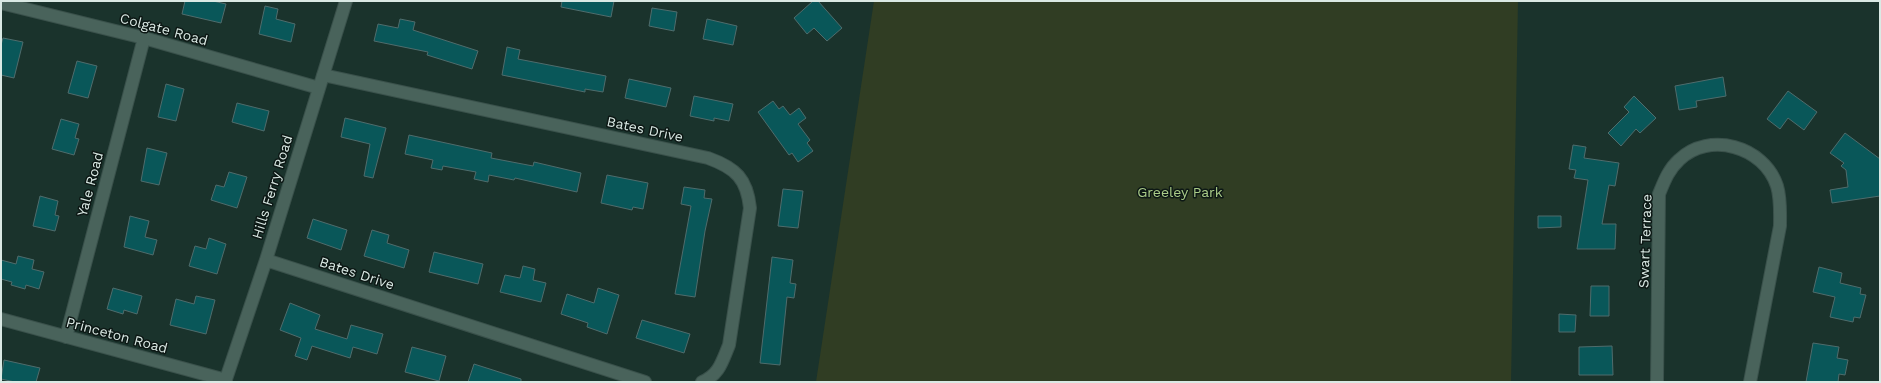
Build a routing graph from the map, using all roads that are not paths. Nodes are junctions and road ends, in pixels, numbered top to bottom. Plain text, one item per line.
1 (346, 1) edge
2 (1, 3) edge
3 (144, 38) junction
4 (323, 75) junction
5 (319, 88) junction
6 (266, 260) junction
7 (1, 320) edge
8 (66, 337) junction
9 (226, 381) edge
10 (645, 382) edge
11 (702, 382) edge
12 (1657, 382) edge
13 (1750, 382) edge

1 - 4 street, Hills Ferry Road
2 - 3 street, Colgate Road
3 - 5 street, Colgate Road
3 - 8 street, Yale Road
4 - 5 street, Hills Ferry Road
4 - 11 street, Bates Drive
5 - 6 street, Hills Ferry Road
6 - 9 street, Hills Ferry Road
6 - 10 street, Bates Drive
7 - 8 street, Princeton Road
8 - 9 street, Princeton Road
12 - 13 street, Swart Terrace

